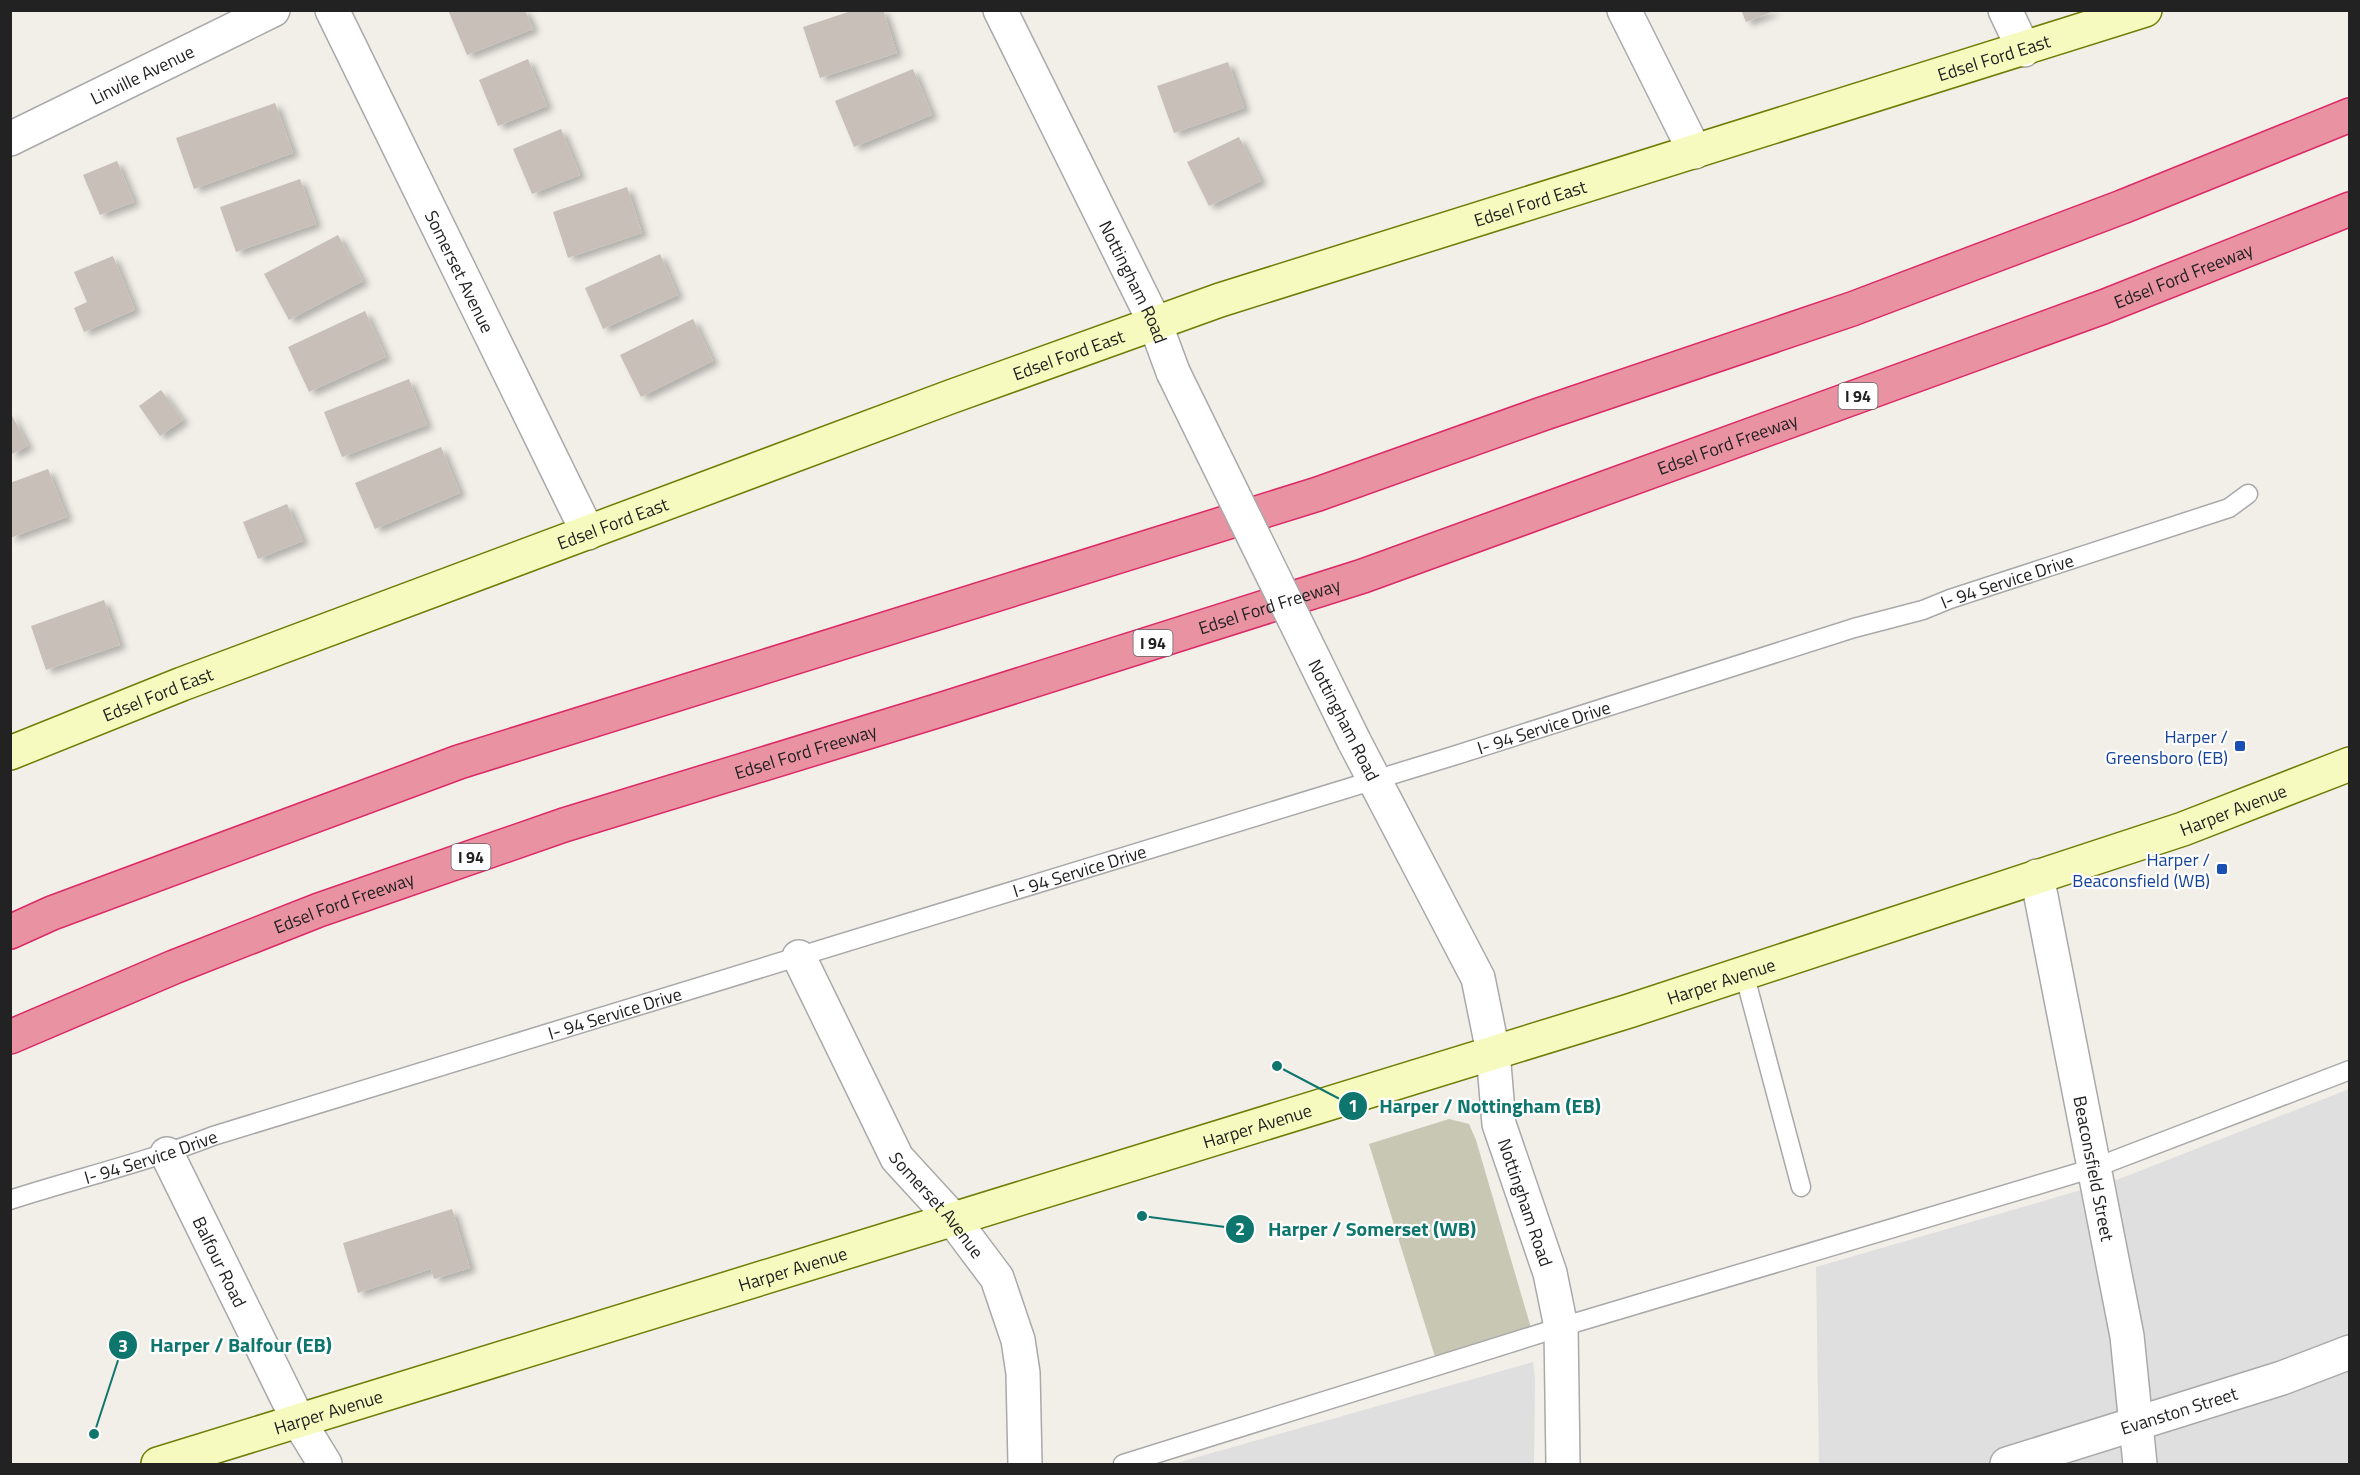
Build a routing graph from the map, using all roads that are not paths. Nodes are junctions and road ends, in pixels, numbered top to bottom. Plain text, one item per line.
1 (273, 10) edge
2 (332, 10) edge
3 (1000, 10) edge
4 (1624, 10) edge
5 (2005, 10) edge
6 (2145, 10) edge
7 (2024, 50) junction
8 (2349, 115) edge
9 (10, 139) edge
10 (1695, 152) junction
11 (2349, 209) edge
12 (1155, 323) junction
13 (2248, 494) dead end
14 (588, 533) junction
15 (10, 753) edge
16 (2349, 764) edge
17 (1374, 780) junction
18 (2037, 876) junction
19 (10, 932) edge
20 (799, 957) junction
21 (1744, 973) junction
22 (10, 1037) edge
23 (1493, 1052) junction
24 (2349, 1070) edge
25 (167, 1154) junction
26 (2094, 1167) junction
27 (1801, 1187) dead end
28 (10, 1200) edge
29 (952, 1218) junction
30 (1560, 1327) junction
31 (2349, 1352) edge
32 (298, 1420) junction
33 (2136, 1424) junction
34 (158, 1464) edge
35 (325, 1464) edge
36 (1025, 1464) edge
37 (1123, 1464) edge
38 (1563, 1464) edge
39 (2007, 1464) edge
40 (2140, 1464) edge

1 - 9 street, Linville Avenue
2 - 14 street, Somerset Avenue
3 - 12 street, Nottingham Road
4 - 10 street
5 - 7 street
6 - 7 main road, Edsel Ford East
7 - 10 main road, Edsel Ford East
8 - 19 highway
10 - 12 main road, Edsel Ford East
11 - 22 highway, Edsel Ford Freeway / I 94
12 - 14 main road, Edsel Ford East
12 - 17 street, Nottingham Road, bridge
13 - 17 lane, I- 94 Service Drive
14 - 15 main road, Edsel Ford East
16 - 18 main road, Harper Avenue
17 - 20 lane, I- 94 Service Drive
17 - 23 street, Nottingham Road
18 - 21 main road, Harper Avenue
18 - 26 street, Beaconsfield Street
20 - 25 lane, I- 94 Service Drive
20 - 29 street, Somerset Avenue
21 - 23 main road, Harper Avenue
21 - 27 lane
23 - 29 main road, Harper Avenue
23 - 30 street, Nottingham Road
24 - 26 lane
25 - 28 lane, I- 94 Service Drive
25 - 32 street, Balfour Road
26 - 30 lane
26 - 33 street, Beaconsfield Street
29 - 32 main road, Harper Avenue
29 - 36 street, Somerset Avenue
30 - 37 lane
30 - 38 street, Nottingham Road
31 - 33 street, Evanston Street
32 - 34 main road, Harper Avenue
32 - 35 street, Balfour Road
33 - 39 street, Evanston Street
33 - 40 street, Beaconsfield Street

